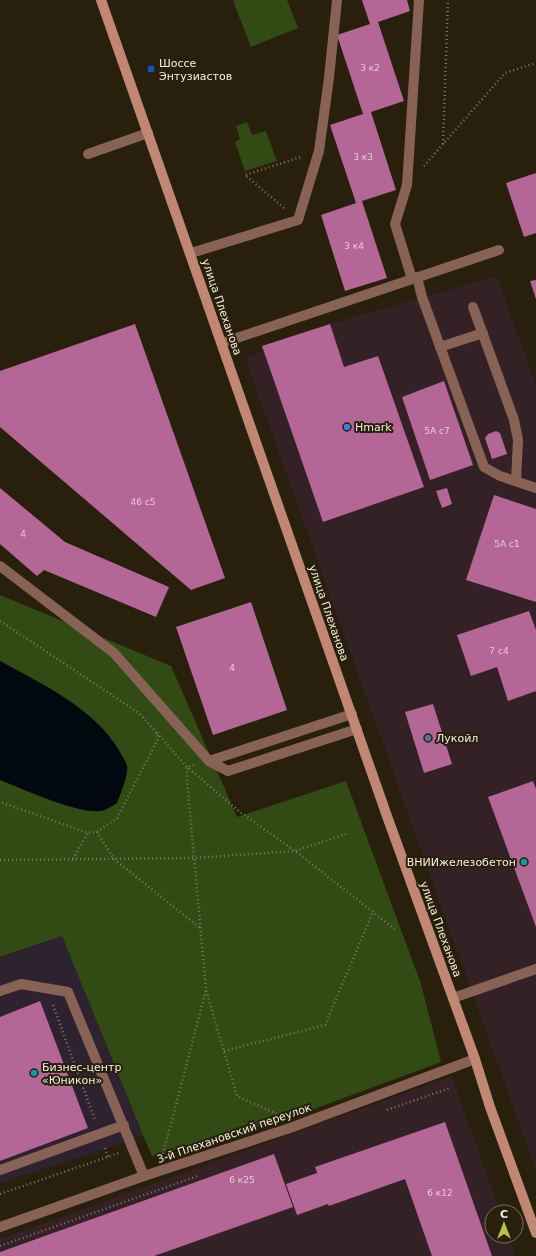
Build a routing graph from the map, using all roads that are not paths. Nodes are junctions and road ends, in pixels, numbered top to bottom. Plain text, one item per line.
1 (101, 0) edge
2 (337, 0) edge
3 (419, 0) edge
4 (148, 133) junction
5 (88, 154) dead end
6 (499, 250) dead end
7 (191, 253) junction
8 (414, 278) junction
9 (473, 307) dead end
10 (483, 333) junction
11 (222, 343) junction
12 (440, 347) junction
13 (516, 481) junction
14 (536, 488) edge
15 (0, 566) edge
16 (352, 714) junction
17 (357, 730) junction
18 (209, 761) junction
19 (536, 969) edge
20 (0, 991) edge
21 (453, 998) junction
22 (475, 1059) junction
23 (124, 1125) junction
24 (0, 1170) edge
25 (144, 1176) junction
26 (0, 1227) edge
27 (536, 1233) edge

1 - 4 main road, улица Плеханова
2 - 7 street
3 - 8 street
4 - 5 street
4 - 7 main road, улица Плеханова
6 - 8 street
7 - 11 main road, улица Плеханова
8 - 11 street
8 - 12 street
9 - 10 street
10 - 12 street
10 - 13 street
11 - 16 main road, улица Плеханова
12 - 13 street
13 - 14 street
15 - 18 street
16 - 17 main road, улица Плеханова
16 - 18 street
17 - 18 street
17 - 21 main road, улица Плеханова
19 - 21 street
20 - 23 street
21 - 22 main road, улица Плеханова
22 - 25 street, 3-й Плехановский переулок
22 - 27 main road, улица Плеханова
23 - 24 street
23 - 25 street
25 - 26 street, 3-й Плехановский переулок

